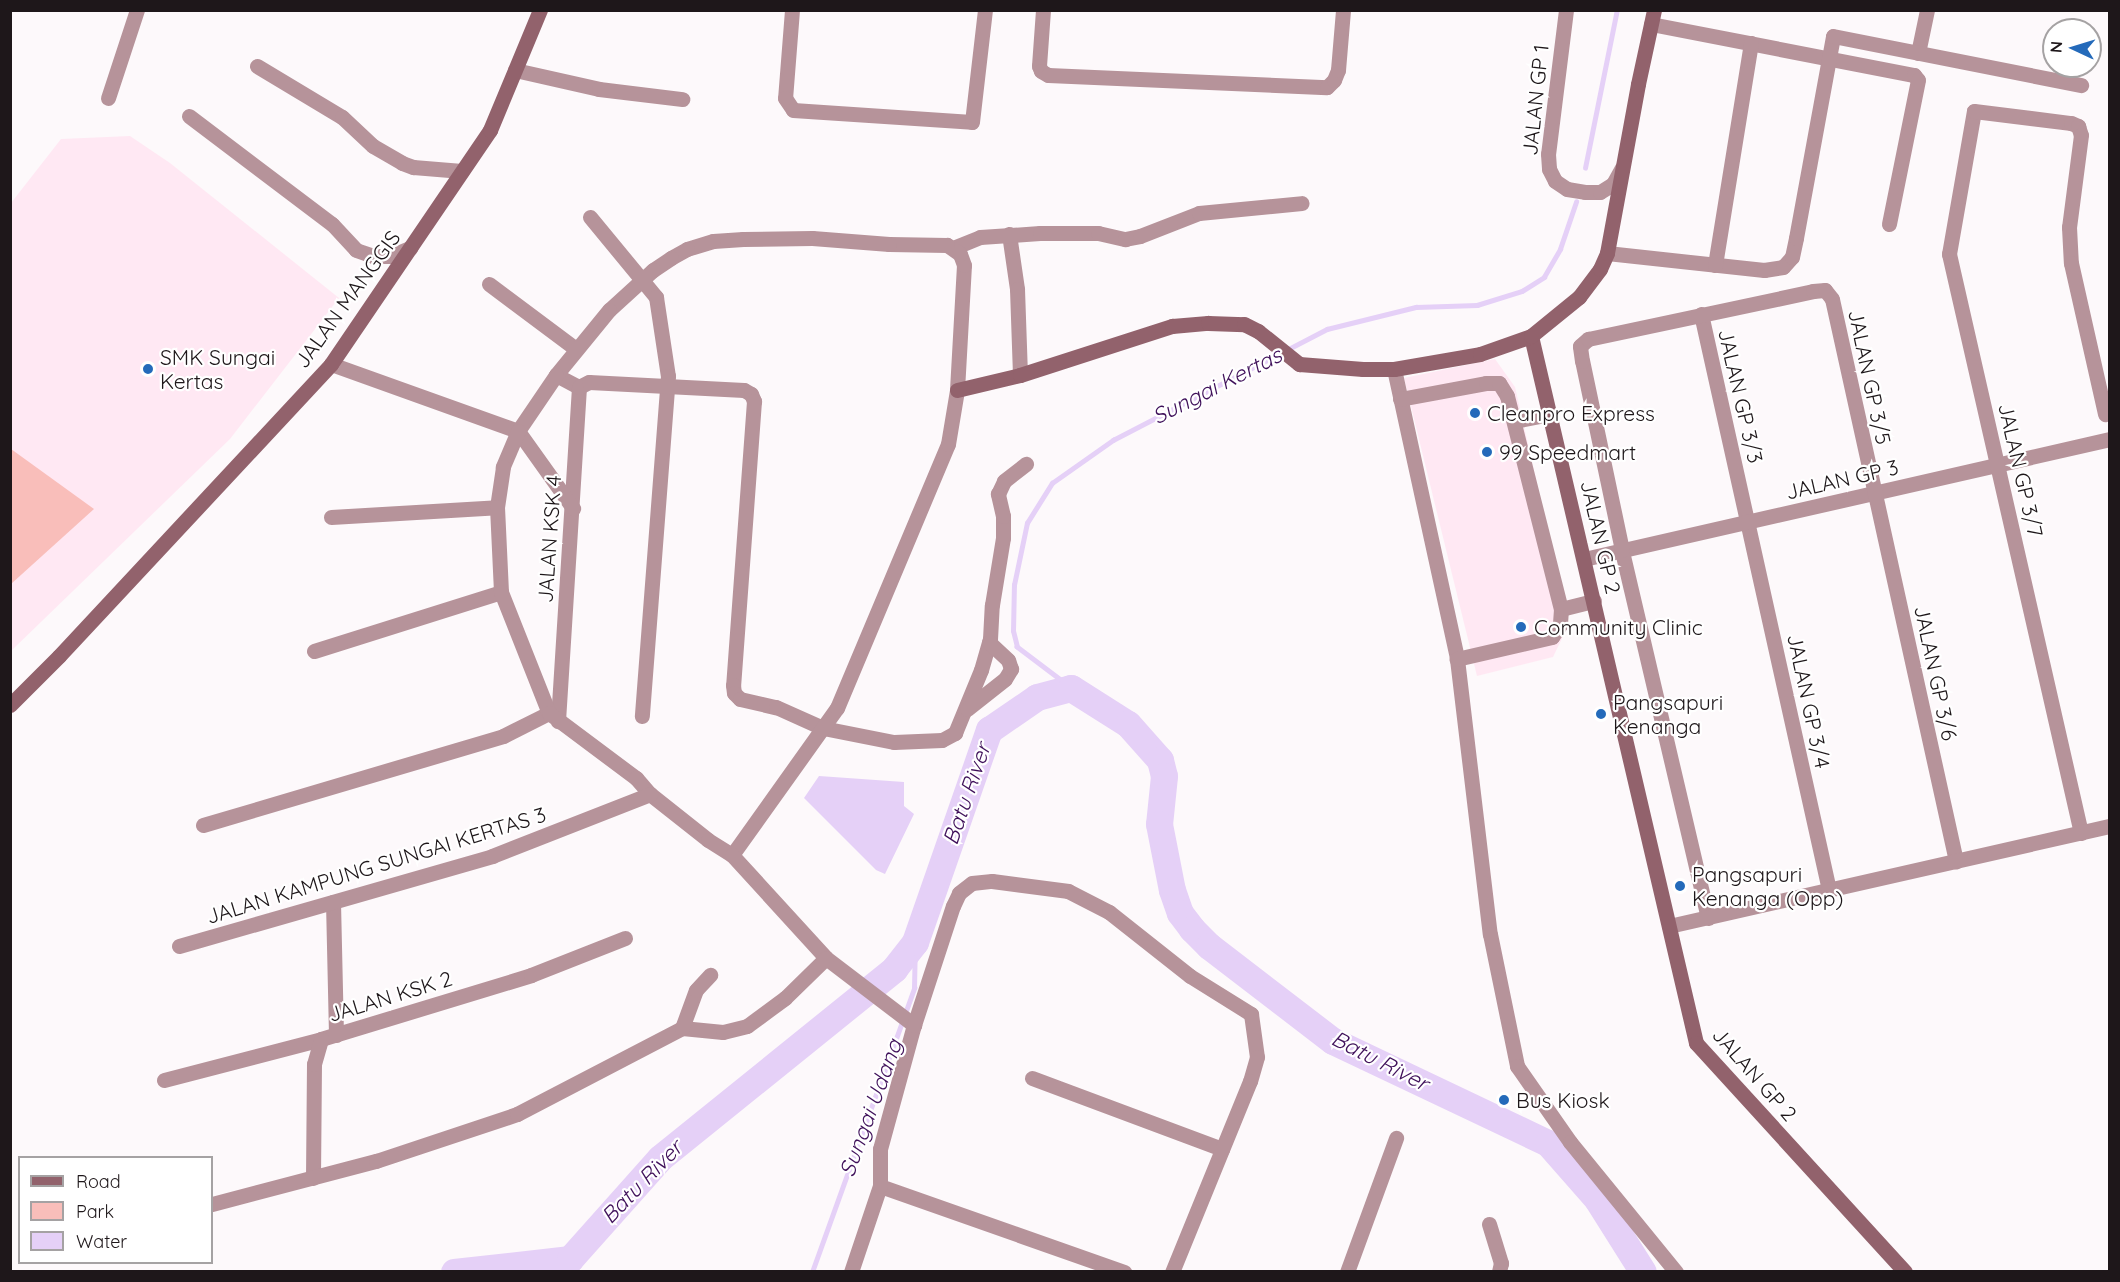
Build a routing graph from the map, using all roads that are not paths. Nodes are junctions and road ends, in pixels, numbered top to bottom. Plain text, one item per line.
1 (137, 10) edge
2 (540, 10) edge
3 (792, 10) edge
4 (985, 10) edge
5 (1043, 10) edge
6 (1343, 10) edge
7 (1566, 10) edge
8 (1927, 10) edge
9 (1653, 17) edge
10 (1751, 43) junction
11 (1918, 53) junction
12 (1829, 58) junction
13 (257, 66) dead end
14 (515, 70) junction
15 (2081, 85) dead end
16 (108, 98) dead end
17 (682, 99) dead end
18 (189, 116) dead end
19 (1624, 166) junction
20 (462, 171) junction
21 (1302, 203) dead end
22 (590, 217) dead end
23 (1889, 224) dead end
24 (1009, 234) junction
25 (410, 248) junction
26 (953, 248) junction
27 (1607, 253) junction
28 (1715, 265) junction
29 (643, 279) junction
30 (489, 284) dead end
31 (1701, 314) junction
32 (1531, 336) junction
33 (576, 349) junction
34 (331, 364) junction
35 (1394, 369) junction
36 (556, 375) junction
37 (1020, 375) junction
38 (579, 387) junction
39 (667, 387) junction
40 (957, 390) junction
41 (1400, 399) junction
42 (1550, 414) junction
43 (2105, 414) dead end
44 (1514, 421) junction
45 (518, 431) junction
46 (2109, 439) edge
47 (1026, 464) dead end
48 (1998, 465) junction
49 (1874, 493) junction
50 (497, 507) junction
51 (573, 508) junction
52 (332, 517) dead end
53 (1748, 522) junction
54 (1622, 550) junction
55 (1584, 559) junction
56 (501, 592) junction
57 (1594, 601) junction
58 (1561, 609) junction
59 (989, 642) junction
60 (314, 651) dead end
61 (1457, 659) junction
62 (10, 705) edge
63 (964, 711) junction
64 (642, 716) dead end
65 (554, 717) junction
66 (823, 728) junction
67 (650, 794) junction
68 (202, 825) dead end
69 (2109, 826) edge
70 (2081, 833) junction
71 (732, 855) junction
72 (1956, 861) junction
73 (1829, 890) junction
74 (333, 902) junction
75 (1708, 918) junction
76 (1670, 926) junction
77 (625, 938) dead end
78 (179, 946) dead end
79 (831, 961) junction
80 (710, 975) dead end
81 (911, 1022) junction
82 (682, 1028) junction
83 (336, 1035) junction
84 (321, 1039) junction
85 (1032, 1078) dead end
86 (164, 1080) dead end
87 (1396, 1138) dead end
88 (1222, 1149) junction
89 (313, 1178) junction
90 (880, 1186) junction
91 (213, 1204) edge
92 (1489, 1224) dead end
93 (851, 1272) edge
94 (1124, 1272) edge
95 (1172, 1272) edge
96 (1347, 1272) edge
97 (1499, 1272) edge
98 (1676, 1272) edge
99 (1905, 1272) edge

1 - 16 street
2 - 14 street, JALAN MANGGIS
3 - 4 street
5 - 6 street
7 - 19 street, JALAN GP 1
8 - 11 street
9 - 10 street
9 - 19 street
10 - 12 street
10 - 28 street
11 - 12 street
11 - 15 street
12 - 23 street
12 - 28 street
13 - 20 street
14 - 17 street
14 - 20 street, JALAN MANGGIS
18 - 25 street
19 - 27 street
20 - 25 street, JALAN MANGGIS
21 - 24 street
22 - 29 street
24 - 26 street
24 - 37 street
25 - 34 street, JALAN MANGGIS
26 - 29 street
26 - 40 street
27 - 28 street
27 - 32 street
29 - 33 street
29 - 39 street
30 - 33 street
31 - 49 street, JALAN GP 3/5
31 - 53 street, JALAN GP 3/3
31 - 54 street
32 - 35 street
32 - 42 street, JALAN GP 2
33 - 36 street
34 - 45 street
34 - 62 street, JALAN MANGGIS
35 - 37 street
35 - 41 street
36 - 38 street
36 - 45 street
37 - 40 street
38 - 39 street
38 - 51 street, JALAN KSK 4
39 - 64 street
39 - 66 street
40 - 66 street
41 - 44 street
41 - 61 street
42 - 44 street
42 - 55 street, JALAN GP 2
43 - 48 street, JALAN GP 3/7
44 - 58 street
45 - 50 street
45 - 51 street
46 - 48 street, JALAN GP 3
47 - 59 street
48 - 49 street, JALAN GP 3
48 - 70 street, JALAN GP 3/7
49 - 53 street, JALAN GP 3
49 - 72 street, JALAN GP 3/6
50 - 52 street
50 - 56 street
51 - 65 street, JALAN KSK 4
53 - 54 street, JALAN GP 3
53 - 73 street, JALAN GP 3/4
54 - 55 street, JALAN GP 3
54 - 75 street
55 - 57 street, JALAN GP 2
56 - 60 street
56 - 65 street
57 - 58 street
57 - 76 street, JALAN GP 2
58 - 61 street
59 - 63 street
59 - 63 street
61 - 98 street
63 - 66 street
65 - 67 street
65 - 68 street
66 - 71 street
67 - 71 street
67 - 74 street, JALAN KAMPUNG SUNGAI KERTAS 3
69 - 70 street
70 - 72 street
71 - 79 street
72 - 73 street
73 - 75 street
74 - 78 street, JALAN KAMPUNG SUNGAI KERTAS 3
74 - 83 street
75 - 76 street
76 - 99 street, JALAN GP 2
77 - 83 street, JALAN KSK 2
79 - 81 street
79 - 82 street
80 - 82 street
81 - 88 street
81 - 90 street
82 - 89 street
83 - 84 street, JALAN KSK 2
84 - 86 street, JALAN KSK 2
84 - 89 street
85 - 88 street
87 - 96 street
88 - 95 street
89 - 91 street
90 - 93 street
90 - 94 street
92 - 97 street

